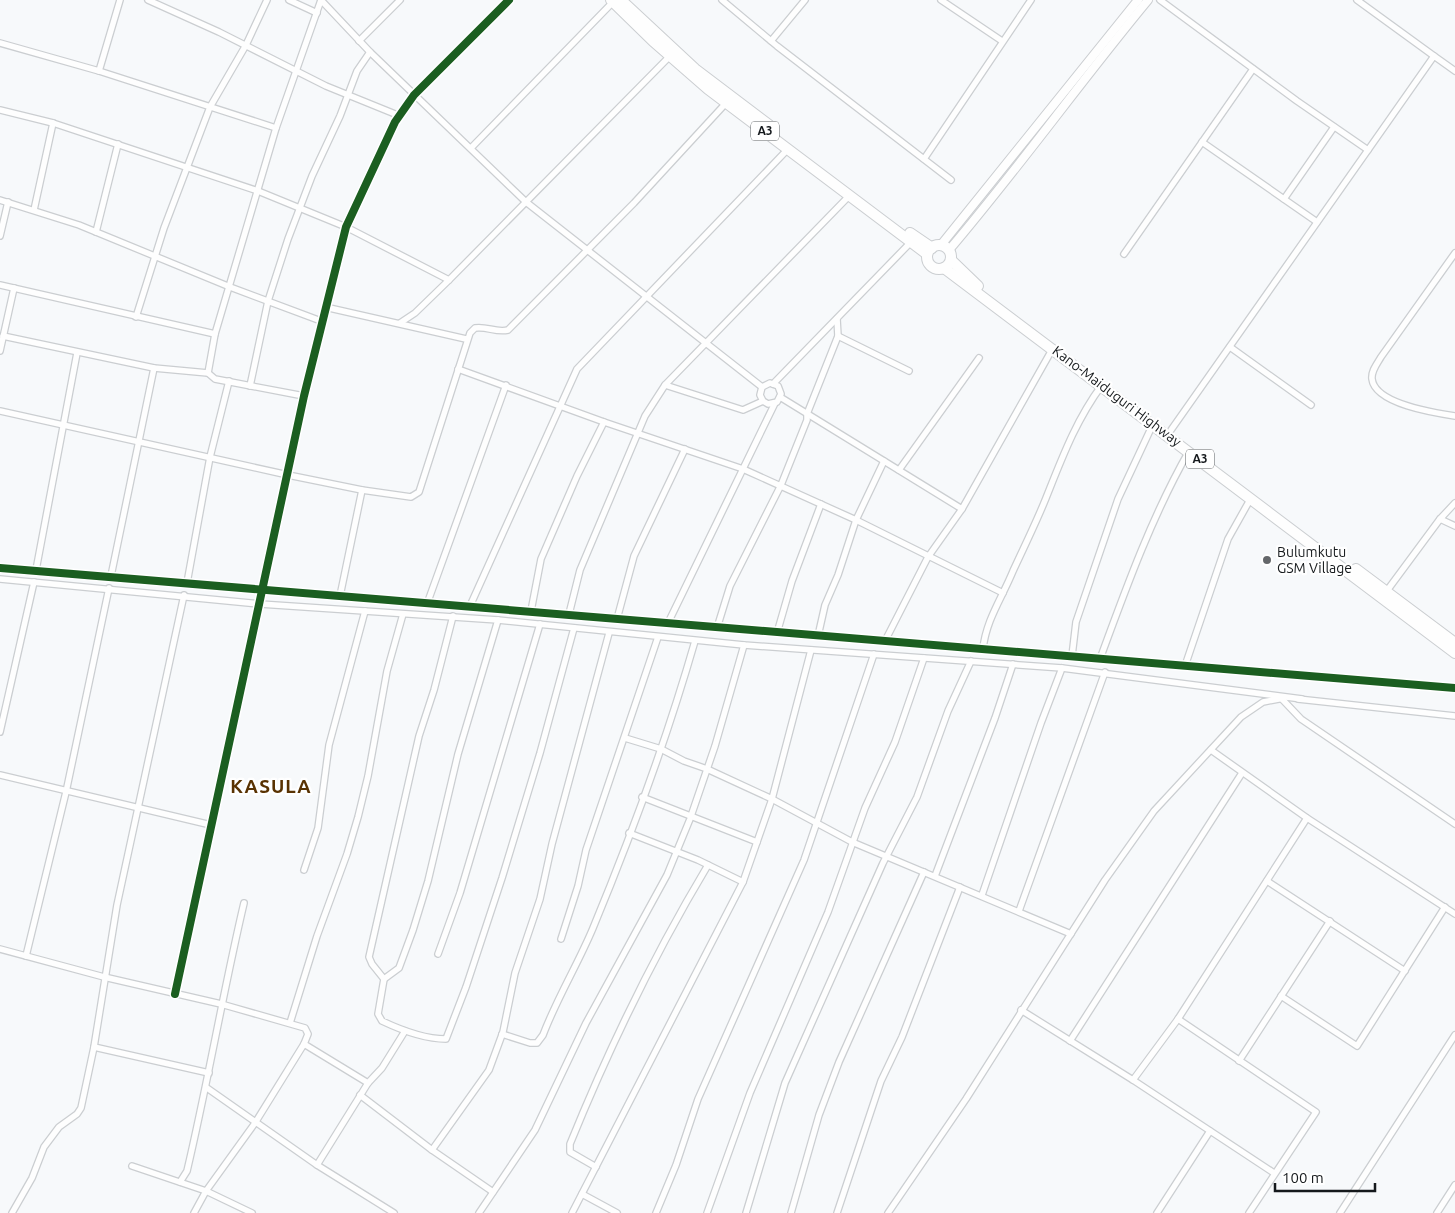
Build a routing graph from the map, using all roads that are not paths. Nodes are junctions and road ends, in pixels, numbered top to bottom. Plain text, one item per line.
1 (120, 0) edge
2 (148, 0) edge
3 (267, 0) edge
4 (289, 0) edge
5 (321, 0) edge
6 (400, 0) edge
7 (508, 0) edge
8 (722, 0) edge
9 (806, 0) edge
10 (940, 0) edge
11 (1031, 0) edge
12 (1138, 0) edge
13 (1148, 0) edge
14 (1160, 0) edge
15 (1357, 0) edge
16 (615, 1) edge
17 (317, 13) junction
18 (359, 41) junction
19 (771, 41) junction
20 (1002, 41) junction
21 (0, 43) edge
22 (246, 46) junction
23 (370, 52) junction
24 (670, 56) junction
25 (1434, 56) junction
26 (1253, 69) junction
27 (1455, 70) edge
28 (99, 71) junction
29 (296, 72) junction
30 (347, 94) junction
31 (414, 95) junction
32 (727, 102) junction
33 (210, 107) junction
34 (0, 110) edge
35 (400, 116) junction
36 (53, 123) junction
37 (1334, 127) junction
38 (276, 128) junction
39 (1202, 142) junction
40 (118, 144) junction
41 (471, 148) junction
42 (788, 149) junction
43 (1368, 150) junction
44 (924, 159) junction
45 (187, 166) junction
46 (951, 180) dead end
47 (258, 191) junction
48 (850, 195) junction
49 (1284, 199) junction
50 (0, 200) edge
51 (8, 202) junction
52 (526, 202) junction
53 (299, 207) junction
54 (34, 210) junction
55 (1318, 222) junction
56 (346, 227) junction
57 (96, 232) junction
58 (0, 236) edge
59 (911, 242) junction
60 (586, 250) junction
61 (1455, 253) edge
62 (941, 254) junction
63 (1124, 254) dead end
64 (155, 255) junction
65 (449, 280) junction
66 (0, 285) edge
67 (230, 287) junction
68 (14, 288) junction
69 (646, 298) junction
70 (268, 301) junction
71 (326, 307) junction
72 (136, 317) junction
73 (837, 319) junction
74 (321, 321) junction
75 (400, 323) junction
76 (215, 334) junction
77 (3, 336) junction
78 (838, 336) junction
79 (466, 340) junction
80 (706, 344) junction
81 (1230, 347) junction
82 (1053, 348) junction
83 (0, 351) edge
84 (77, 353) junction
85 (979, 358) dead end
86 (154, 368) junction
87 (1084, 368) junction
88 (458, 369) junction
89 (909, 371) dead end
90 (208, 373) junction
91 (229, 381) junction
92 (773, 384) junction
93 (506, 385) junction
94 (1102, 385) junction
95 (250, 386) junction
96 (665, 386) junction
97 (762, 387) junction
98 (304, 396) junction
99 (780, 397) junction
100 (762, 401) junction
101 (775, 403) junction
102 (560, 404) junction
103 (1311, 405) dead end
104 (0, 411) edge
105 (807, 414) junction
106 (1455, 416) edge
107 (604, 422) junction
108 (1154, 424) junction
109 (64, 425) junction
110 (1171, 430) junction
111 (638, 434) junction
112 (138, 441) junction
113 (685, 449) junction
114 (1189, 451) junction
115 (210, 457) junction
116 (884, 461) junction
117 (743, 469) junction
118 (899, 470) junction
119 (288, 475) junction
120 (780, 485) junction
121 (362, 490) junction
122 (1251, 498) junction
123 (1455, 503) edge
124 (821, 504) junction
125 (962, 508) junction
126 (1440, 519) junction
127 (856, 520) junction
128 (1455, 526) edge
129 (928, 557) junction
130 (0, 568) edge
131 (36, 570) junction
132 (111, 576) junction
133 (0, 579) edge
134 (34, 582) junction
135 (187, 583) junction
136 (109, 588) junction
137 (262, 588) junction
138 (1386, 592) junction
139 (1003, 594) junction
140 (184, 595) junction
141 (340, 596) junction
142 (260, 604) junction
143 (427, 604) junction
144 (470, 606) junction
145 (365, 611) junction
146 (530, 611) junction
147 (403, 614) junction
148 (569, 614) junction
149 (453, 616) junction
150 (498, 620) junction
151 (617, 620) junction
152 (668, 623) junction
153 (540, 624) junction
154 (574, 628) junction
155 (717, 628) junction
156 (609, 633) junction
157 (777, 633) junction
158 (818, 636) junction
159 (658, 638) junction
160 (886, 639) junction
161 (695, 641) junction
162 (1455, 643) edge
163 (744, 646) junction
164 (983, 649) junction
165 (810, 650) junction
166 (1455, 653) edge
167 (874, 654) junction
168 (1072, 656) junction
169 (924, 658) junction
170 (1100, 659) junction
171 (971, 661) junction
172 (1013, 664) junction
173 (1185, 666) junction
174 (1062, 668) junction
175 (1105, 672) junction
176 (1455, 688) edge
177 (1281, 698) junction
178 (1302, 699) junction
179 (1455, 716) edge
180 (0, 732) edge
181 (625, 738) junction
182 (661, 749) junction
183 (1211, 750) junction
184 (707, 769) junction
185 (1242, 773) junction
186 (0, 775) edge
187 (66, 792) junction
188 (642, 797) junction
189 (772, 799) junction
190 (137, 808) junction
191 (691, 817) junction
192 (1307, 818) junction
193 (818, 824) junction
194 (1455, 824) edge
195 (211, 825) junction
196 (629, 833) junction
197 (757, 842) junction
198 (852, 842) junction
199 (677, 853) junction
200 (887, 856) junction
201 (708, 865) junction
202 (304, 870) dead end
203 (924, 872) junction
204 (934, 876) junction
205 (1268, 881) junction
206 (743, 882) junction
207 (960, 886) junction
208 (982, 895) junction
209 (244, 903) dead end
210 (1445, 907) junction
211 (1019, 911) junction
212 (1455, 914) edge
213 (1330, 920) junction
214 (1071, 934) junction
215 (561, 939) dead end
216 (0, 949) edge
217 (438, 954) dead end
218 (26, 956) junction
219 (1405, 971) junction
220 (104, 977) junction
221 (384, 979) junction
222 (175, 994) junction
223 (1281, 996) junction
224 (221, 1004) junction
225 (1021, 1010) junction
226 (1178, 1019) junction
227 (290, 1023) junction
228 (405, 1031) junction
229 (502, 1034) junction
230 (1455, 1035) edge
231 (1070, 1041) junction
232 (304, 1044) junction
233 (94, 1047) junction
234 (1239, 1061) junction
235 (209, 1073) junction
236 (1133, 1080) junction
237 (368, 1083) junction
238 (207, 1088) junction
239 (360, 1095) junction
240 (254, 1123) junction
241 (1210, 1131) junction
242 (432, 1150) junction
243 (317, 1165) junction
244 (132, 1166) dead end
245 (596, 1167) junction
246 (1274, 1173) junction
247 (180, 1182) junction
248 (1455, 1185) edge
249 (206, 1191) junction
250 (493, 1192) junction
251 (582, 1194) junction
252 (12, 1213) edge
253 (194, 1213) edge
254 (252, 1213) edge
255 (394, 1213) edge
256 (479, 1213) edge
257 (572, 1213) edge
258 (616, 1213) edge
259 (656, 1213) edge
260 (708, 1213) edge
261 (746, 1213) edge
262 (791, 1213) edge
263 (837, 1213) edge
264 (888, 1213) edge
265 (1157, 1213) edge
266 (1249, 1213) edge
267 (1340, 1213) edge
268 (1437, 1213) edge

1 - 28 street
2 - 22 street
3 - 22 street
4 - 17 street
5 - 17 street
5 - 18 street
6 - 18 street
7 - 31 street
8 - 19 street
9 - 19 street
10 - 20 street
11 - 20 street
12 - 62 street
13 - 62 street
14 - 26 street
15 - 25 street
16 - 24 highway, Kano-Maiduguri Highway / A3
16 - 41 street
16 - 62 highway, Kano-Maiduguri Highway / A3
17 - 29 street
18 - 23 street
19 - 44 street
20 - 44 street
21 - 28 street
22 - 29 street
22 - 33 street
23 - 30 street
23 - 31 street
24 - 32 highway, Kano-Maiduguri Highway / A3
24 - 52 street
25 - 27 street
25 - 43 street
26 - 37 street
26 - 39 street
28 - 33 street
29 - 30 street
29 - 38 street
30 - 35 street
30 - 53 street
31 - 35 street
31 - 41 street
32 - 42 highway, Kano-Maiduguri Highway / A3
32 - 60 street
33 - 38 street
33 - 45 street
34 - 36 street
35 - 56 street
36 - 40 street
36 - 54 street
37 - 43 street
37 - 49 street
38 - 47 street
39 - 49 street
39 - 63 street
40 - 45 street
40 - 57 street
41 - 52 street
42 - 48 highway, Kano-Maiduguri Highway / A3
42 - 69 street
43 - 55 street
44 - 46 street
45 - 47 street
45 - 64 street
47 - 53 street
47 - 67 street
48 - 59 highway, Kano-Maiduguri Highway / A3
48 - 80 street
49 - 55 street
50 - 51 street
51 - 54 street
51 - 58 street
52 - 60 street
52 - 65 street
53 - 56 street
53 - 70 street
54 - 57 street
55 - 81 street
56 - 65 street
56 - 71 street
57 - 64 street
59 - 62 highway, Kano-Maiduguri Highway / A3
59 - 73 street
60 - 69 street
60 - 79 street
61 - 106 street
62 - 82 highway, Kano-Maiduguri Highway / A3
62 - 87 highway, Kano-Maiduguri Highway / A3
64 - 67 street
64 - 72 street
65 - 75 street
66 - 68 street
67 - 70 street
67 - 76 street
68 - 72 street
68 - 77 street
69 - 80 street
69 - 102 street
70 - 74 street
70 - 95 street
71 - 74 street
71 - 75 street
72 - 76 street
73 - 78 street
73 - 92 street
74 - 98 street
75 - 79 street
76 - 90 street
77 - 83 street
77 - 84 street
78 - 89 street
78 - 105 street
79 - 88 street
80 - 96 street
80 - 97 street
81 - 103 street
81 - 110 street
82 - 87 highway, Kano-Maiduguri Highway / A3
82 - 125 street
84 - 86 street
84 - 109 street
85 - 118 street
86 - 90 street
86 - 112 street
87 - 94 highway, Kano-Maiduguri Highway / A3
87 - 110 highway, Kano-Maiduguri Highway / A3
88 - 93 street
88 - 121 street
90 - 91 street
91 - 95 street
91 - 115 street
92 - 97 street
92 - 99 street
93 - 102 street
93 - 143 street
94 - 108 highway, Kano-Maiduguri Highway / A3
94 - 139 street
95 - 98 street
96 - 100 street
96 - 111 street
97 - 100 street
98 - 119 street
99 - 101 street
99 - 105 street
100 - 101 street
101 - 117 street
102 - 107 street
102 - 144 street
104 - 109 street
105 - 116 street
105 - 120 street
107 - 111 street
107 - 146 street
108 - 114 highway, Kano-Maiduguri Highway / A3
108 - 168 street
109 - 112 street
109 - 131 street
110 - 138 highway, Kano-Maiduguri Highway / A3
111 - 113 street
111 - 148 street
112 - 115 street
112 - 132 street
113 - 117 street
113 - 151 street
114 - 122 highway, Kano-Maiduguri Highway / A3
114 - 170 street
115 - 119 street
115 - 135 street
116 - 118 street
116 - 127 street
117 - 120 street
117 - 152 street
118 - 125 street
119 - 121 street
119 - 137 street
120 - 124 street
120 - 155 street
121 - 141 street
122 - 166 highway, Kano-Maiduguri Highway / A3
122 - 173 street
123 - 126 street
124 - 127 street
124 - 157 street
125 - 129 street
126 - 128 street
126 - 138 street
127 - 129 street
127 - 158 street
129 - 139 street
129 - 160 street
130 - 131 street
131 - 132 street
132 - 135 street
133 - 134 street
134 - 136 street
134 - 180 street
135 - 137 street
136 - 140 street
136 - 187 street
137 - 141 street
137 - 142 street
138 - 162 highway, Kano-Maiduguri Highway / A3
139 - 164 street
140 - 142 street
140 - 190 street
141 - 143 street
142 - 145 street
142 - 195 street
143 - 144 street
144 - 146 street
145 - 147 street
145 - 202 street
146 - 148 street
147 - 149 street
147 - 227 street
148 - 151 street
149 - 150 street
149 - 221 street
150 - 153 street
150 - 221 street
151 - 152 street
152 - 155 street
153 - 154 street
153 - 217 street
154 - 156 street
154 - 228 street
155 - 157 street
156 - 159 street
156 - 229 street
157 - 158 street
158 - 160 street
159 - 161 street
159 - 181 street
160 - 164 street
161 - 163 street
161 - 182 street
163 - 165 street
163 - 184 street
164 - 168 street
165 - 167 street
165 - 189 street
167 - 169 street
167 - 193 street
168 - 170 street
169 - 171 street
169 - 198 street
170 - 173 street
171 - 172 street
171 - 200 street
172 - 174 street
172 - 204 street
173 - 176 street
174 - 175 street
174 - 208 street
175 - 178 street
175 - 211 street
177 - 178 street
177 - 183 street
177 - 194 street
178 - 179 street
181 - 182 street
181 - 215 street
182 - 184 street
182 - 188 street
183 - 185 street
183 - 214 street
184 - 189 street
184 - 191 street
185 - 192 street
185 - 231 street
186 - 187 street
187 - 190 street
187 - 218 street
188 - 191 street
188 - 196 street
189 - 193 street
189 - 197 street
190 - 195 street
190 - 220 street
191 - 197 street
191 - 199 street
192 - 205 street
192 - 210 street
193 - 198 street
193 - 259 street
195 - 222 street
196 - 199 street
196 - 229 street
197 - 206 street
198 - 200 street
198 - 260 street
199 - 201 street
199 - 250 street
200 - 203 street
200 - 261 street
201 - 206 street
201 - 245 street
203 - 204 street
203 - 262 street
204 - 207 street
205 - 213 street
205 - 226 street
206 - 245 street
207 - 208 street
207 - 263 street
208 - 211 street
209 - 224 street
210 - 212 street
210 - 219 street
211 - 214 street
213 - 219 street
213 - 223 street
214 - 225 street
216 - 218 street
218 - 220 street
219 - 223 street
220 - 222 street
220 - 233 street
221 - 228 street
222 - 224 street
223 - 234 street
224 - 227 street
224 - 235 street
225 - 231 street
225 - 264 street
226 - 234 street
226 - 236 street
227 - 232 street
228 - 237 street
229 - 242 street
230 - 267 street
231 - 236 street
232 - 237 street
232 - 240 street
233 - 235 street
233 - 252 street
234 - 246 street
235 - 238 street
236 - 241 street
237 - 239 street
238 - 240 street
238 - 247 street
239 - 242 street
239 - 243 street
240 - 243 street
240 - 249 street
241 - 246 street
241 - 265 street
242 - 250 street
243 - 255 street
244 - 247 street
245 - 251 street
246 - 266 street
247 - 249 street
248 - 268 street
249 - 253 street
249 - 254 street
250 - 256 street
251 - 257 street
251 - 258 street

